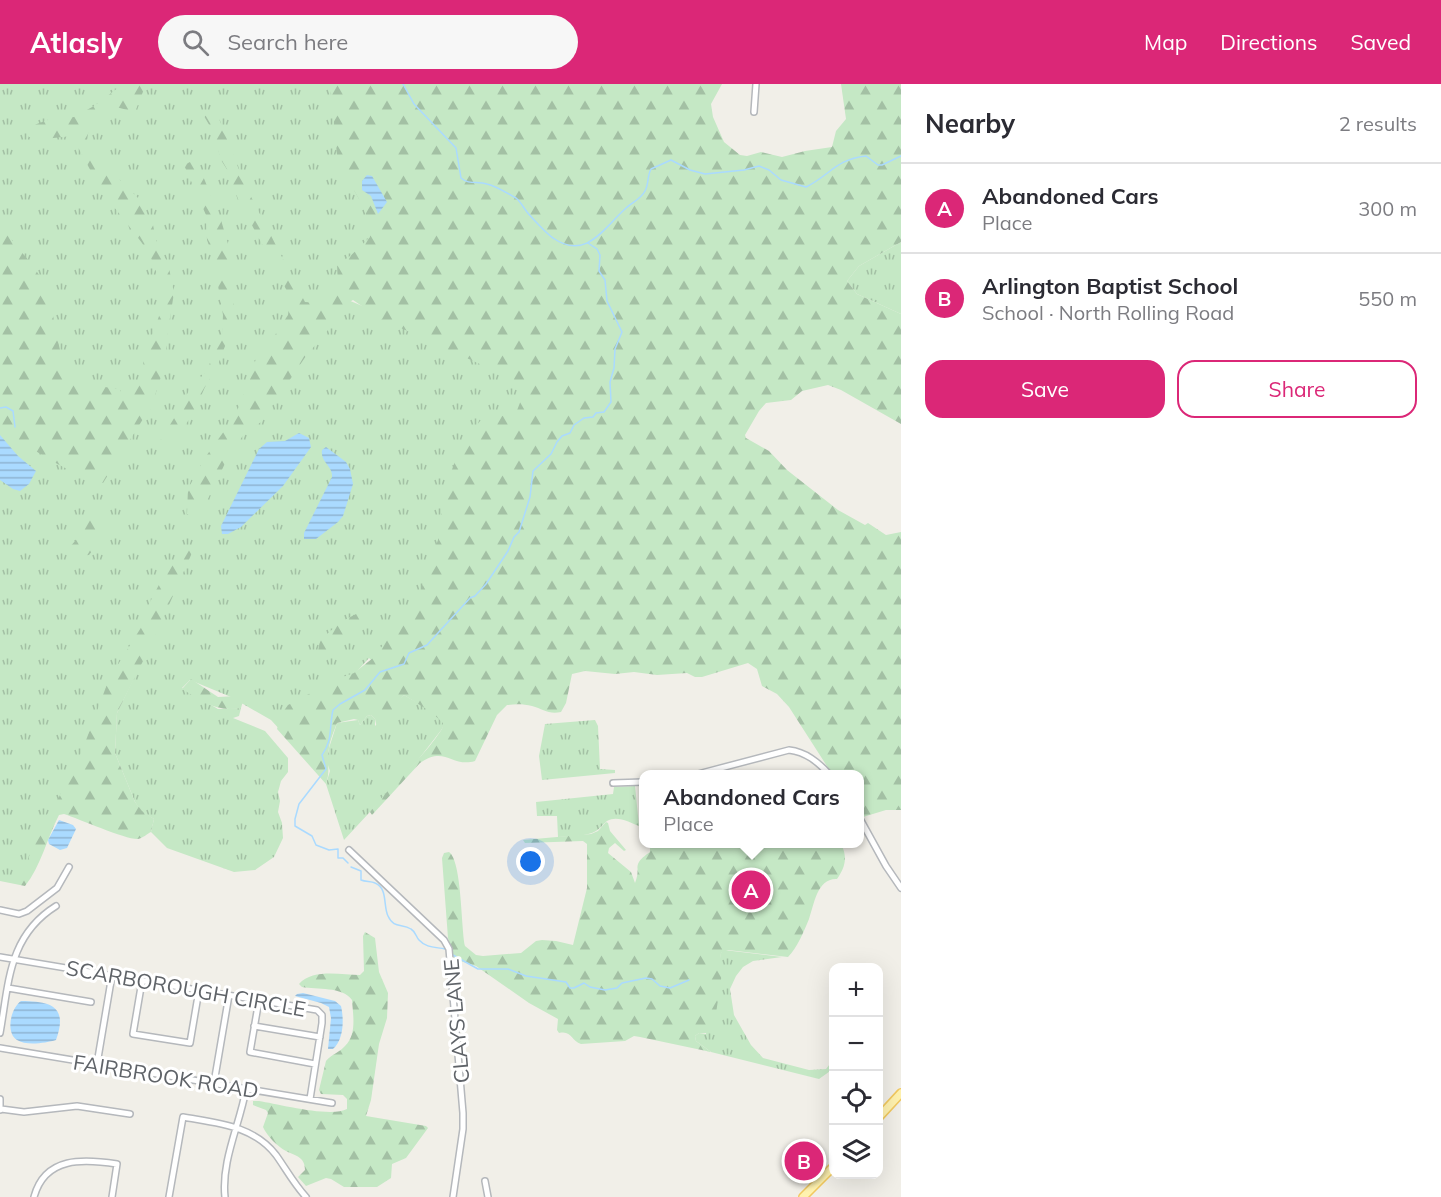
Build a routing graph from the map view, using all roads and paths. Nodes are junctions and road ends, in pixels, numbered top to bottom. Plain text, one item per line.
1 (756, 84) edge
2 (754, 112) dead end
3 (713, 770) edge
4 (825, 770) edge
5 (639, 782) edge
6 (613, 783) dead end
7 (864, 827) edge
8 (349, 850) dead end
9 (69, 867) dead end
10 (901, 888) edge
11 (56, 906) dead end
12 (0, 910) edge
13 (27, 912) junction
14 (36, 921) junction
15 (0, 957) edge
16 (14, 959) junction
17 (112, 975) junction
18 (142, 981) junction
19 (8, 988) junction
20 (199, 990) junction
21 (229, 995) junction
22 (258, 999) junction
23 (91, 1002) dead end
24 (254, 1026) junction
25 (0, 1033) edge
26 (320, 1037) junction
27 (0, 1048) edge
28 (97, 1064) junction
29 (315, 1064) junction
30 (214, 1083) junction
31 (246, 1089) junction
32 (901, 1093) edge
33 (0, 1099) edge
34 (310, 1099) junction
35 (332, 1103) dead end
36 (0, 1110) edge
37 (883, 1113) edge
38 (130, 1114) dead end
39 (237, 1128) junction
40 (829, 1171) edge
41 (485, 1181) dead end
42 (34, 1197) edge
43 (112, 1197) edge
44 (169, 1197) edge
45 (225, 1197) edge
46 (306, 1197) edge
47 (453, 1197) edge
48 (488, 1197) edge
49 (803, 1197) edge

1 - 2 street
3 - 4 street
5 - 6 street
7 - 10 street
8 - 47 street, CLAYS LANE
9 - 13 street
11 - 14 street
12 - 13 street
13 - 14 street
14 - 16 street
15 - 16 street, SCARBOROUGH CIRCLE
16 - 17 street, SCARBOROUGH CIRCLE
16 - 19 street
17 - 18 street, SCARBOROUGH CIRCLE
17 - 28 street
18 - 20 street, SCARBOROUGH CIRCLE
18 - 20 street
19 - 23 street
19 - 25 street
20 - 21 street, SCARBOROUGH CIRCLE
21 - 22 street, SCARBOROUGH CIRCLE
21 - 30 street
22 - 24 street
22 - 26 street, SCARBOROUGH CIRCLE
24 - 26 street
24 - 29 street
26 - 29 street, SCARBOROUGH CIRCLE
27 - 28 street, FAIRBROOK ROAD
28 - 30 street, FAIRBROOK ROAD
29 - 34 street, SCARBOROUGH CIRCLE
30 - 31 street, FAIRBROOK ROAD
31 - 34 street, FAIRBROOK ROAD
31 - 39 street
32 - 37 main road
33 - 36 street
34 - 35 street, FAIRBROOK ROAD
36 - 38 street
39 - 44 street
39 - 45 street
39 - 46 street
40 - 49 main road
41 - 48 street
42 - 43 street

